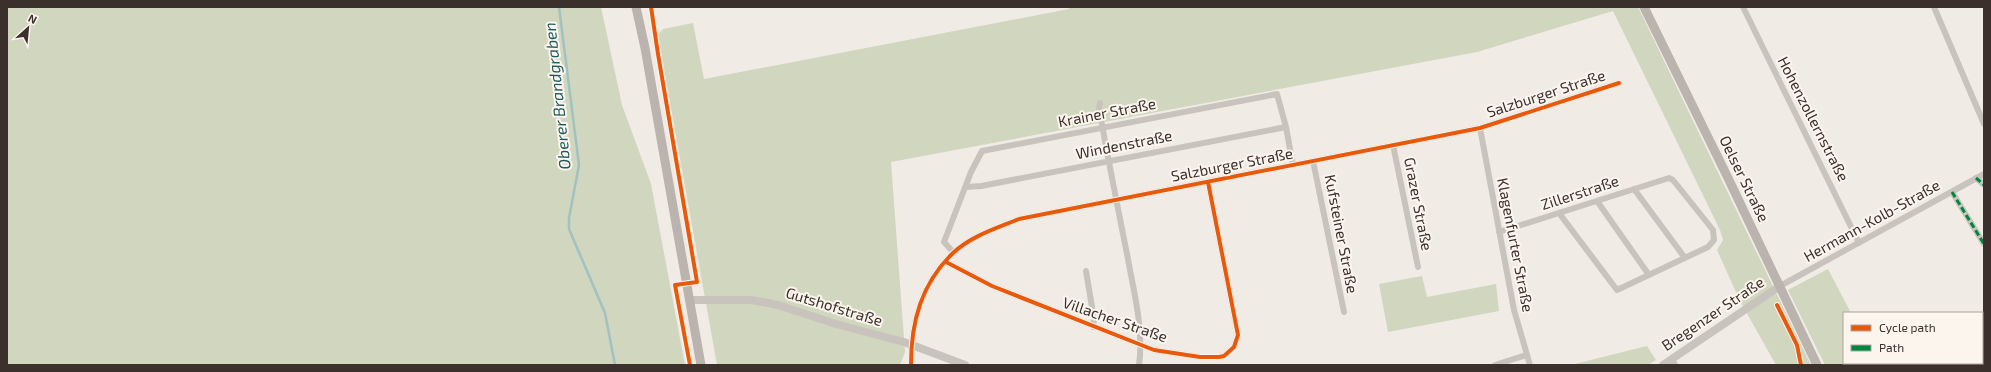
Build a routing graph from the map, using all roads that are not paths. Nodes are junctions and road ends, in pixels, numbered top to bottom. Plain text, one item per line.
1 (636, 7) edge
2 (1644, 7) edge
3 (1743, 7) edge
4 (1934, 7) edge
5 (1619, 83) dead end
6 (1100, 103) dead end
7 (1984, 124) edge
8 (1103, 127) junction
9 (1286, 127) junction
10 (1480, 128) junction
11 (1393, 145) junction
12 (1313, 161) junction
13 (1109, 162) junction
14 (1293, 164) junction
15 (1984, 174) edge
16 (1976, 178) junction
17 (1208, 182) junction
18 (1984, 185) edge
19 (966, 187) junction
20 (1634, 189) junction
21 (1952, 192) junction
22 (1117, 200) junction
23 (1597, 201) junction
24 (1559, 213) junction
25 (1499, 232) junction
26 (1859, 242) junction
27 (1984, 244) edge
28 (954, 252) junction
29 (1685, 258) junction
30 (946, 262) junction
31 (1418, 268) dead end
32 (1086, 271) dead end
33 (1649, 275) junction
34 (1780, 286) junction
35 (690, 300) junction
36 (1344, 312) dead end
37 (1092, 327) junction
38 (910, 345) junction
39 (1140, 345) junction
40 (1526, 355) junction
41 (1674, 362) edge
42 (701, 365) edge
43 (911, 365) edge
44 (965, 365) edge
45 (1139, 365) edge
46 (1495, 365) edge
47 (1530, 365) edge
48 (1663, 365) edge
49 (1817, 365) edge

1 - 35 main road
2 - 34 main road, Oelser Straße
3 - 26 street, Hohenzollernstraße
4 - 7 street
5 - 10 street, Salzburger Straße
6 - 8 street
8 - 9 street, Krainer Straße
8 - 13 street
8 - 19 street, Krainer Straße
9 - 13 street, Windenstraße
9 - 14 street, Krainer Straße
10 - 11 street, Salzburger Straße
10 - 25 street, Klagenfurter Straße
11 - 12 street, Salzburger Straße
11 - 31 street, Grazer Straße
12 - 14 street, Salzburger Straße
12 - 36 street, Kufsteiner Straße
13 - 19 street, Windenstraße
13 - 22 street
14 - 17 street, Salzburger Straße
15 - 16 street, Hermann-Kolb-Straße
16 - 18 street
16 - 21 street, Hermann-Kolb-Straße
17 - 22 street, Salzburger Straße
17 - 39 street, Villacher Straße
19 - 28 street, Krainer Straße
20 - 23 street, Zillerstraße
20 - 29 street
20 - 29 street, Zillerstraße
21 - 26 street, Hermann-Kolb-Straße
21 - 27 street
22 - 28 street, Salzburger Straße
22 - 39 street
23 - 24 street, Zillerstraße
23 - 33 street
24 - 25 street, Zillerstraße
24 - 33 street
25 - 40 street, Klagenfurter Straße
26 - 34 street, Hermann-Kolb-Straße
28 - 30 street, Salzburger Straße
29 - 33 street
30 - 37 street, Villacher Straße
30 - 38 street, Salzburger Straße
32 - 37 street, Villacher Straße
34 - 41 street, Bregenzer Straße
34 - 49 main road, Oelser Straße
35 - 38 street, Gutshofstraße
35 - 42 main road
37 - 39 street, Villacher Straße
38 - 43 street, Salzburger Straße
38 - 44 street, Gutshofstraße
39 - 45 street
40 - 46 street
40 - 47 street, Klagenfurter Straße
41 - 48 street, Bregenzer Straße

